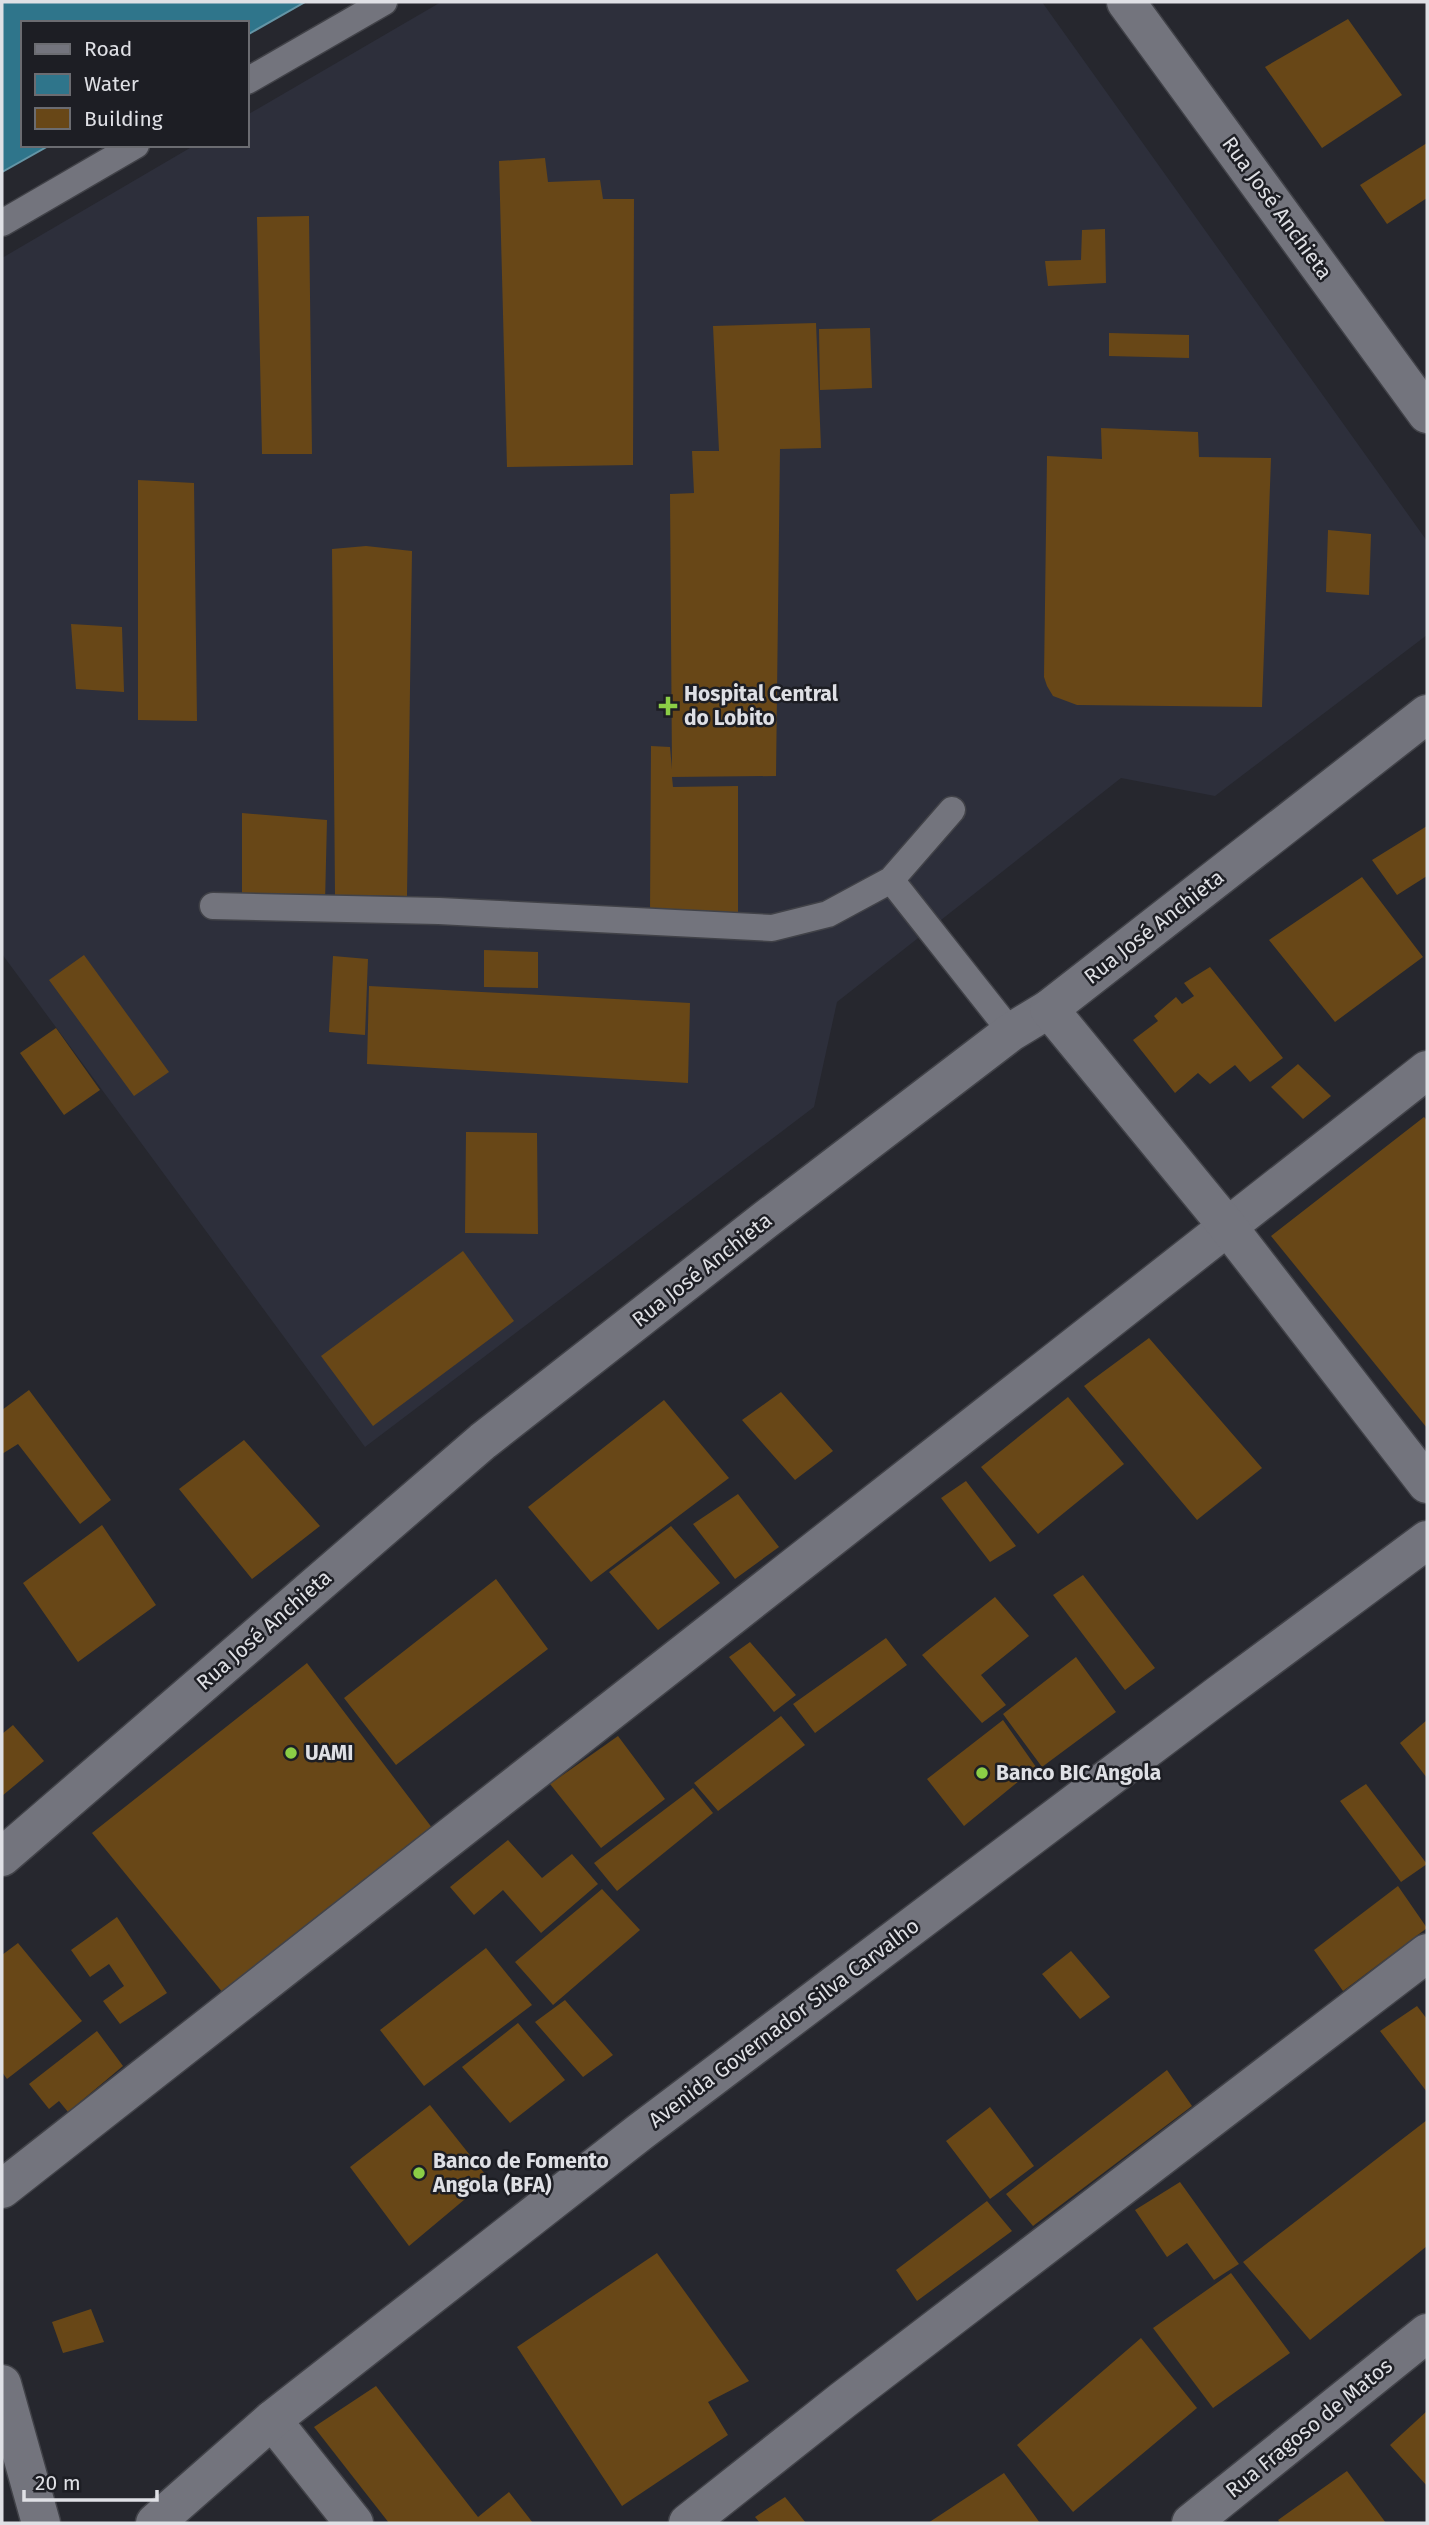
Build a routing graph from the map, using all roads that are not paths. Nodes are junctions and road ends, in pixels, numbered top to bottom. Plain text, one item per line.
1 (384, 2) edge
2 (1126, 2) edge
3 (248, 80) edge
4 (133, 147) edge
5 (2, 223) edge
6 (1427, 414) edge
7 (1427, 714) edge
8 (952, 810) dead end
9 (891, 880) junction
10 (213, 906) dead end
11 (1049, 1009) junction
12 (1011, 1032) junction
13 (1427, 1070) edge
14 (1228, 1227) junction
15 (1427, 1484) edge
16 (1427, 1540) edge
17 (2, 1857) edge
18 (1427, 1953) edge
19 (2, 2189) edge
20 (1427, 2333) edge
21 (2, 2384) edge
22 (272, 2420) junction
23 (41, 2523) edge
24 (155, 2523) edge
25 (354, 2523) edge
26 (688, 2523) edge
27 (1191, 2523) edge

1 - 3 lane
2 - 6 street, Rua José Anchieta
4 - 5 lane
7 - 11 street, Rua José Anchieta
8 - 9 lane
9 - 10 lane
9 - 12 lane
11 - 12 street, Rua José Anchieta
11 - 14 street
12 - 17 street, Rua José Anchieta
13 - 14 street
14 - 15 street
14 - 19 street
16 - 22 street, Avenida Governador Silva Carvalho
18 - 26 street
20 - 27 street, Rua Fragoso de Matos
21 - 23 street
22 - 24 street, Avenida Governador Silva Carvalho
22 - 25 street

